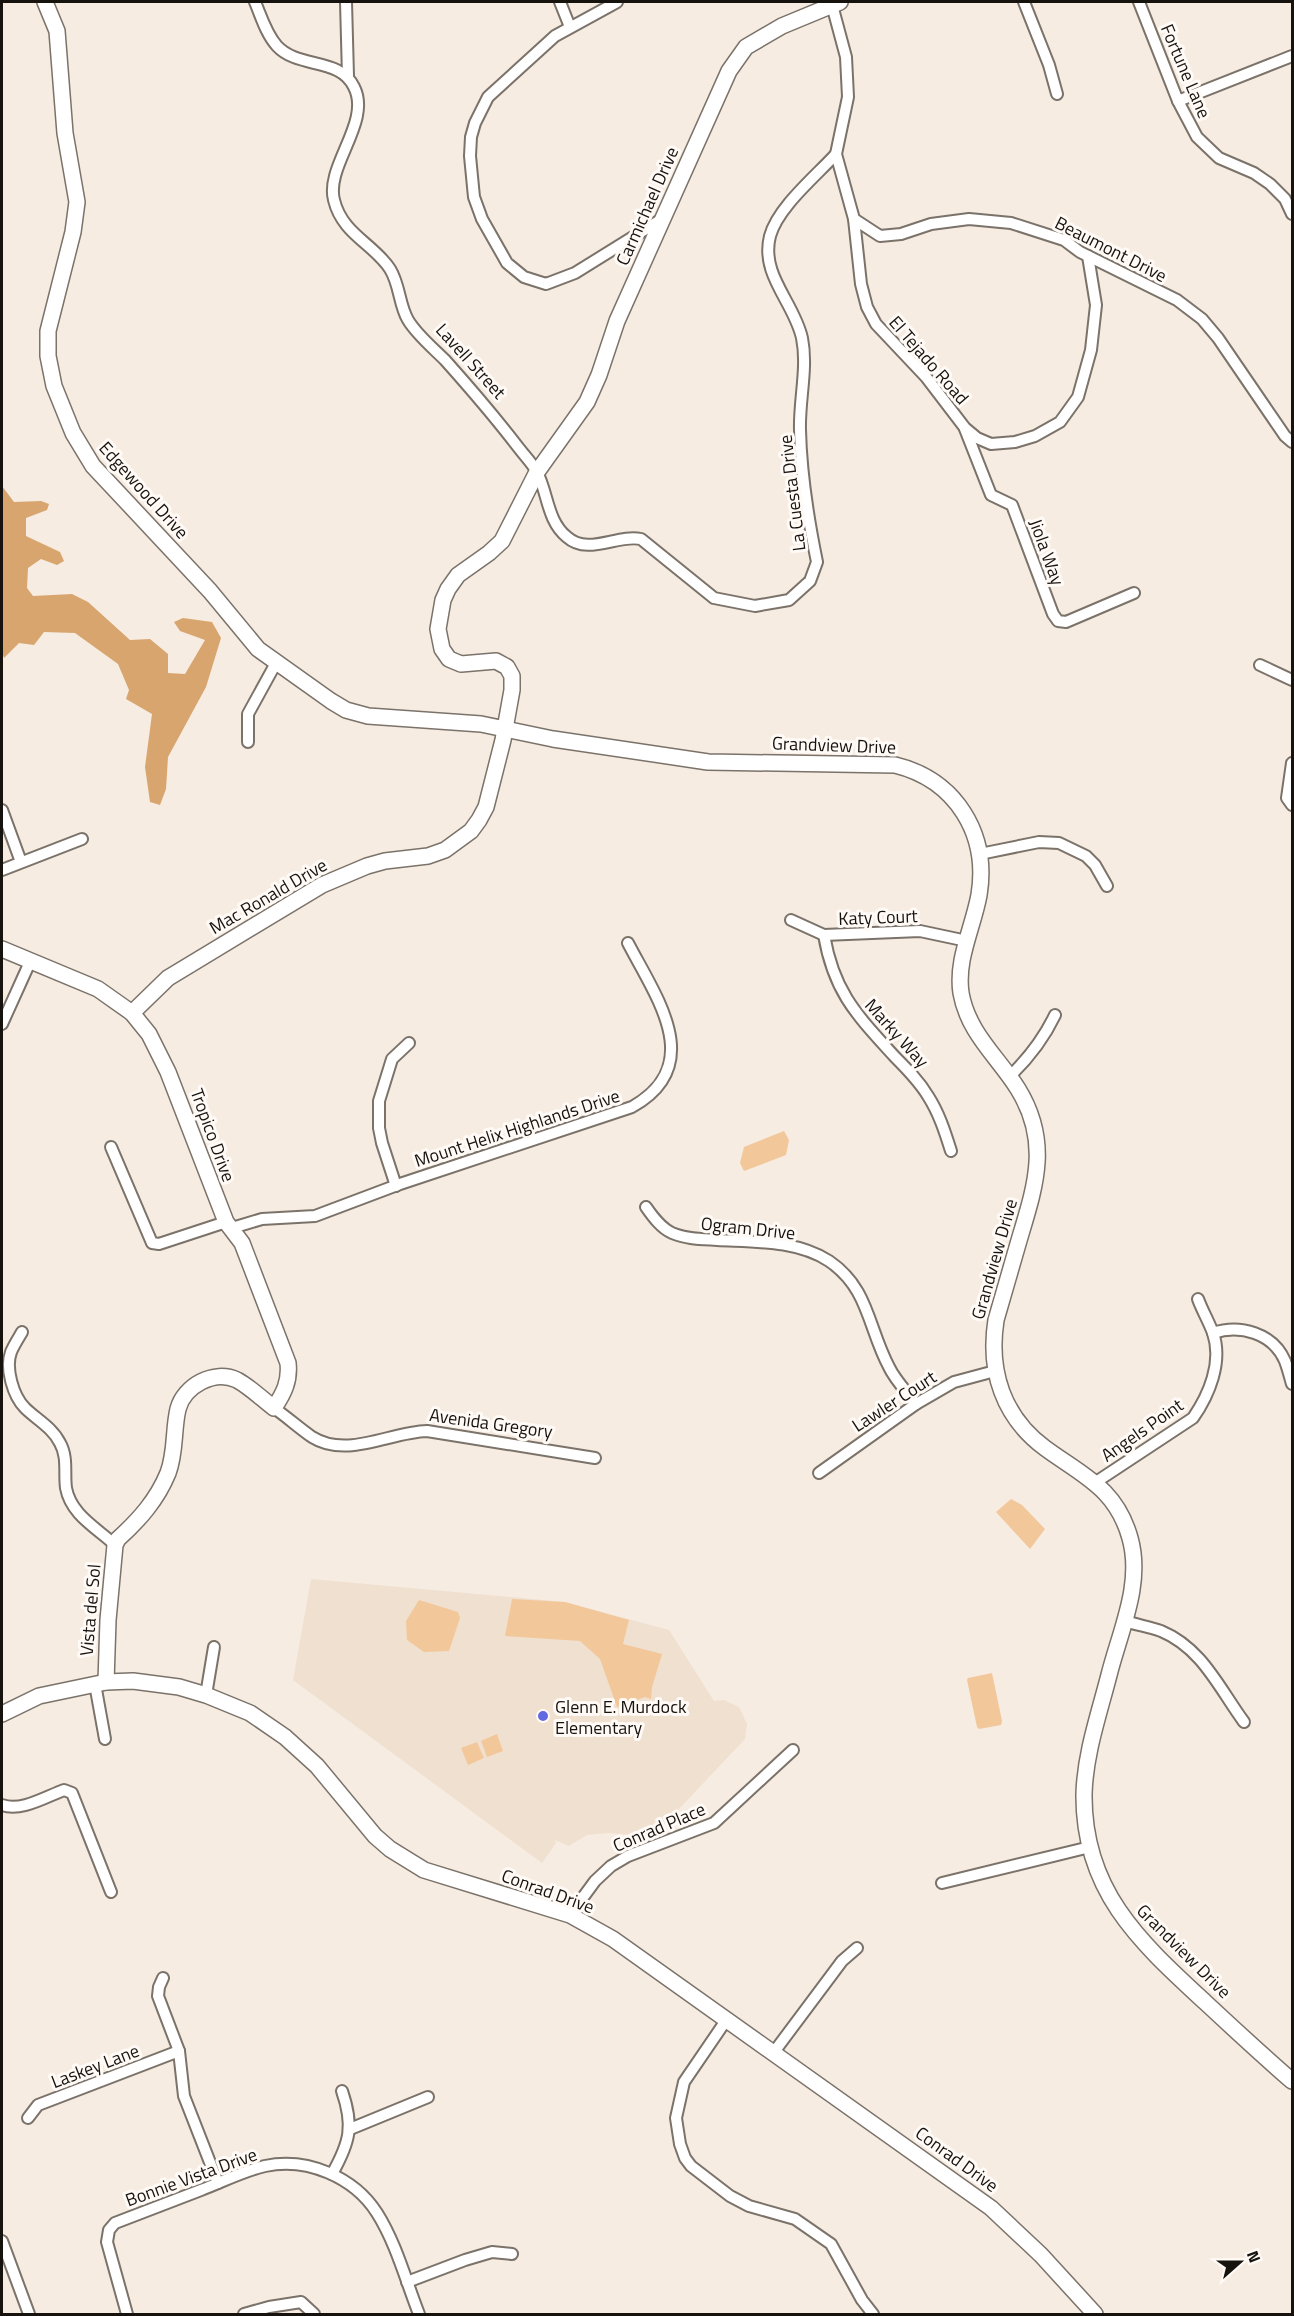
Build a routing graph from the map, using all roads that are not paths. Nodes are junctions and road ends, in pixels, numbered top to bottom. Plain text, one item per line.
1 (45, 2) edge
2 (255, 2) edge
3 (346, 2) edge
4 (560, 2) edge
5 (617, 2) edge
6 (1024, 2) edge
7 (1139, 2) edge
8 (836, 3) edge
9 (570, 27) junction
10 (1293, 56) edge
11 (348, 76) junction
12 (1057, 93) dead end
13 (1178, 101) junction
14 (836, 154) junction
15 (1293, 214) edge
16 (662, 219) junction
17 (854, 219) junction
18 (1088, 256) junction
19 (965, 428) junction
20 (1293, 442) edge
21 (537, 472) junction
22 (1134, 593) dead end
23 (276, 663) junction
24 (1260, 666) dead end
25 (1293, 680) edge
26 (505, 728) junction
27 (248, 742) dead end
28 (1293, 763) edge
29 (1293, 805) edge
30 (2, 810) edge
31 (82, 839) dead end
32 (980, 854) junction
33 (21, 862) junction
34 (2, 870) edge
35 (1107, 886) dead end
36 (792, 920) dead end
37 (824, 935) junction
38 (967, 941) junction
39 (628, 943) dead end
40 (2, 949) edge
41 (30, 962) junction
42 (132, 1013) junction
43 (1054, 1016) dead end
44 (2, 1024) edge
45 (409, 1043) dead end
46 (1009, 1077) junction
47 (111, 1147) dead end
48 (951, 1152) dead end
49 (396, 1186) junction
50 (646, 1207) dead end
51 (229, 1225) junction
52 (1198, 1299) dead end
53 (22, 1332) dead end
54 (1213, 1333) junction
55 (995, 1371) junction
56 (1293, 1384) edge
57 (916, 1404) junction
58 (274, 1408) junction
59 (595, 1458) dead end
60 (819, 1473) dead end
61 (1096, 1482) junction
62 (115, 1545) junction
63 (1125, 1621) junction
64 (214, 1647) dead end
65 (101, 1683) junction
66 (206, 1695) junction
67 (2, 1714) edge
68 (1244, 1722) dead end
69 (105, 1739) dead end
70 (793, 1750) dead end
71 (2, 1805) edge
72 (1090, 1846) junction
73 (942, 1883) dead end
74 (111, 1892) dead end
75 (570, 1915) junction
76 (857, 1948) dead end
77 (163, 1978) dead end
78 (727, 2019) junction
79 (179, 2051) junction
80 (774, 2052) junction
81 (1291, 2077) edge
82 (342, 2091) dead end
83 (428, 2097) dead end
84 (28, 2118) dead end
85 (350, 2129) junction
86 (332, 2174) junction
87 (218, 2183) junction
88 (2, 2241) edge
89 (512, 2254) dead end
90 (407, 2282) junction
91 (29, 2314) edge
92 (127, 2314) edge
93 (244, 2314) edge
94 (314, 2314) edge
95 (419, 2314) edge
96 (873, 2314) edge
97 (1095, 2314) edge

1 - 23 street, Edgewood Drive
2 - 11 street
3 - 11 street, Lavell Street
4 - 9 street
5 - 9 street
6 - 12 street
7 - 13 street, Fortune Lane
8 - 14 street, El Tejado Road
8 - 16 street, Carmichael Drive
9 - 16 street
10 - 13 street
11 - 21 street, Lavell Street
13 - 15 street, Fortune Lane
14 - 17 street, El Tejado Road
14 - 21 street, La Cuesta Drive
16 - 21 street, Carmichael Drive
17 - 18 street, Beaumont Drive
17 - 19 street, El Tejado Road
18 - 19 street, El Tejado Road
18 - 20 street, Beaumont Drive
19 - 22 street, Jiola Way
21 - 26 street
23 - 26 street, Edgewood Drive
23 - 27 street
24 - 25 street
26 - 32 street, Grandview Drive
26 - 42 street, Mac Ronald Drive
28 - 29 street
30 - 33 street
31 - 33 street
32 - 35 street
32 - 38 street, Grandview Drive
33 - 34 street
36 - 37 street, Katy Court
37 - 38 street, Katy Court
37 - 48 street, Marky Way
38 - 46 street, Grandview Drive
39 - 49 street, Mount Helix Highlands Drive
40 - 41 street, Tropico Drive
41 - 42 street, Tropico Drive
41 - 44 street
42 - 51 street, Tropico Drive
43 - 46 street
45 - 49 street
46 - 55 street, Grandview Drive
47 - 51 street, Mount Helix Highlands Drive
49 - 51 street, Mount Helix Highlands Drive
50 - 57 street, Ogram Drive
51 - 58 street, Tropico Drive
52 - 54 street, Angels Point
53 - 62 street, Vista del Sol
54 - 56 street
54 - 61 street, Angels Point
55 - 57 street, Lawler Court
55 - 61 street, Grandview Drive
57 - 60 street, Lawler Court
58 - 59 street, Avenida Gregory
58 - 62 street, Avenida Gregory
61 - 63 street, Grandview Drive
62 - 65 street, Vista del Sol
63 - 68 street
63 - 72 street, Grandview Drive
64 - 66 street
65 - 66 street, Conrad Drive
65 - 67 street, Conrad Drive
65 - 69 street
66 - 75 street, Conrad Drive
70 - 75 street, Conrad Place
71 - 74 street
72 - 73 street
72 - 81 street, Grandview Drive
75 - 78 street, Conrad Drive
76 - 80 street
77 - 79 street
78 - 80 street, Conrad Drive
78 - 96 street
79 - 84 street, Laskey Lane
79 - 87 street
80 - 97 street, Conrad Drive
82 - 85 street
83 - 85 street
85 - 86 street
86 - 87 street, Bonnie Vista Drive
86 - 90 street, Bonnie Vista Drive
87 - 92 street, Bonnie Vista Drive
88 - 91 street
89 - 90 street
90 - 95 street, Bonnie Vista Drive
93 - 94 street

